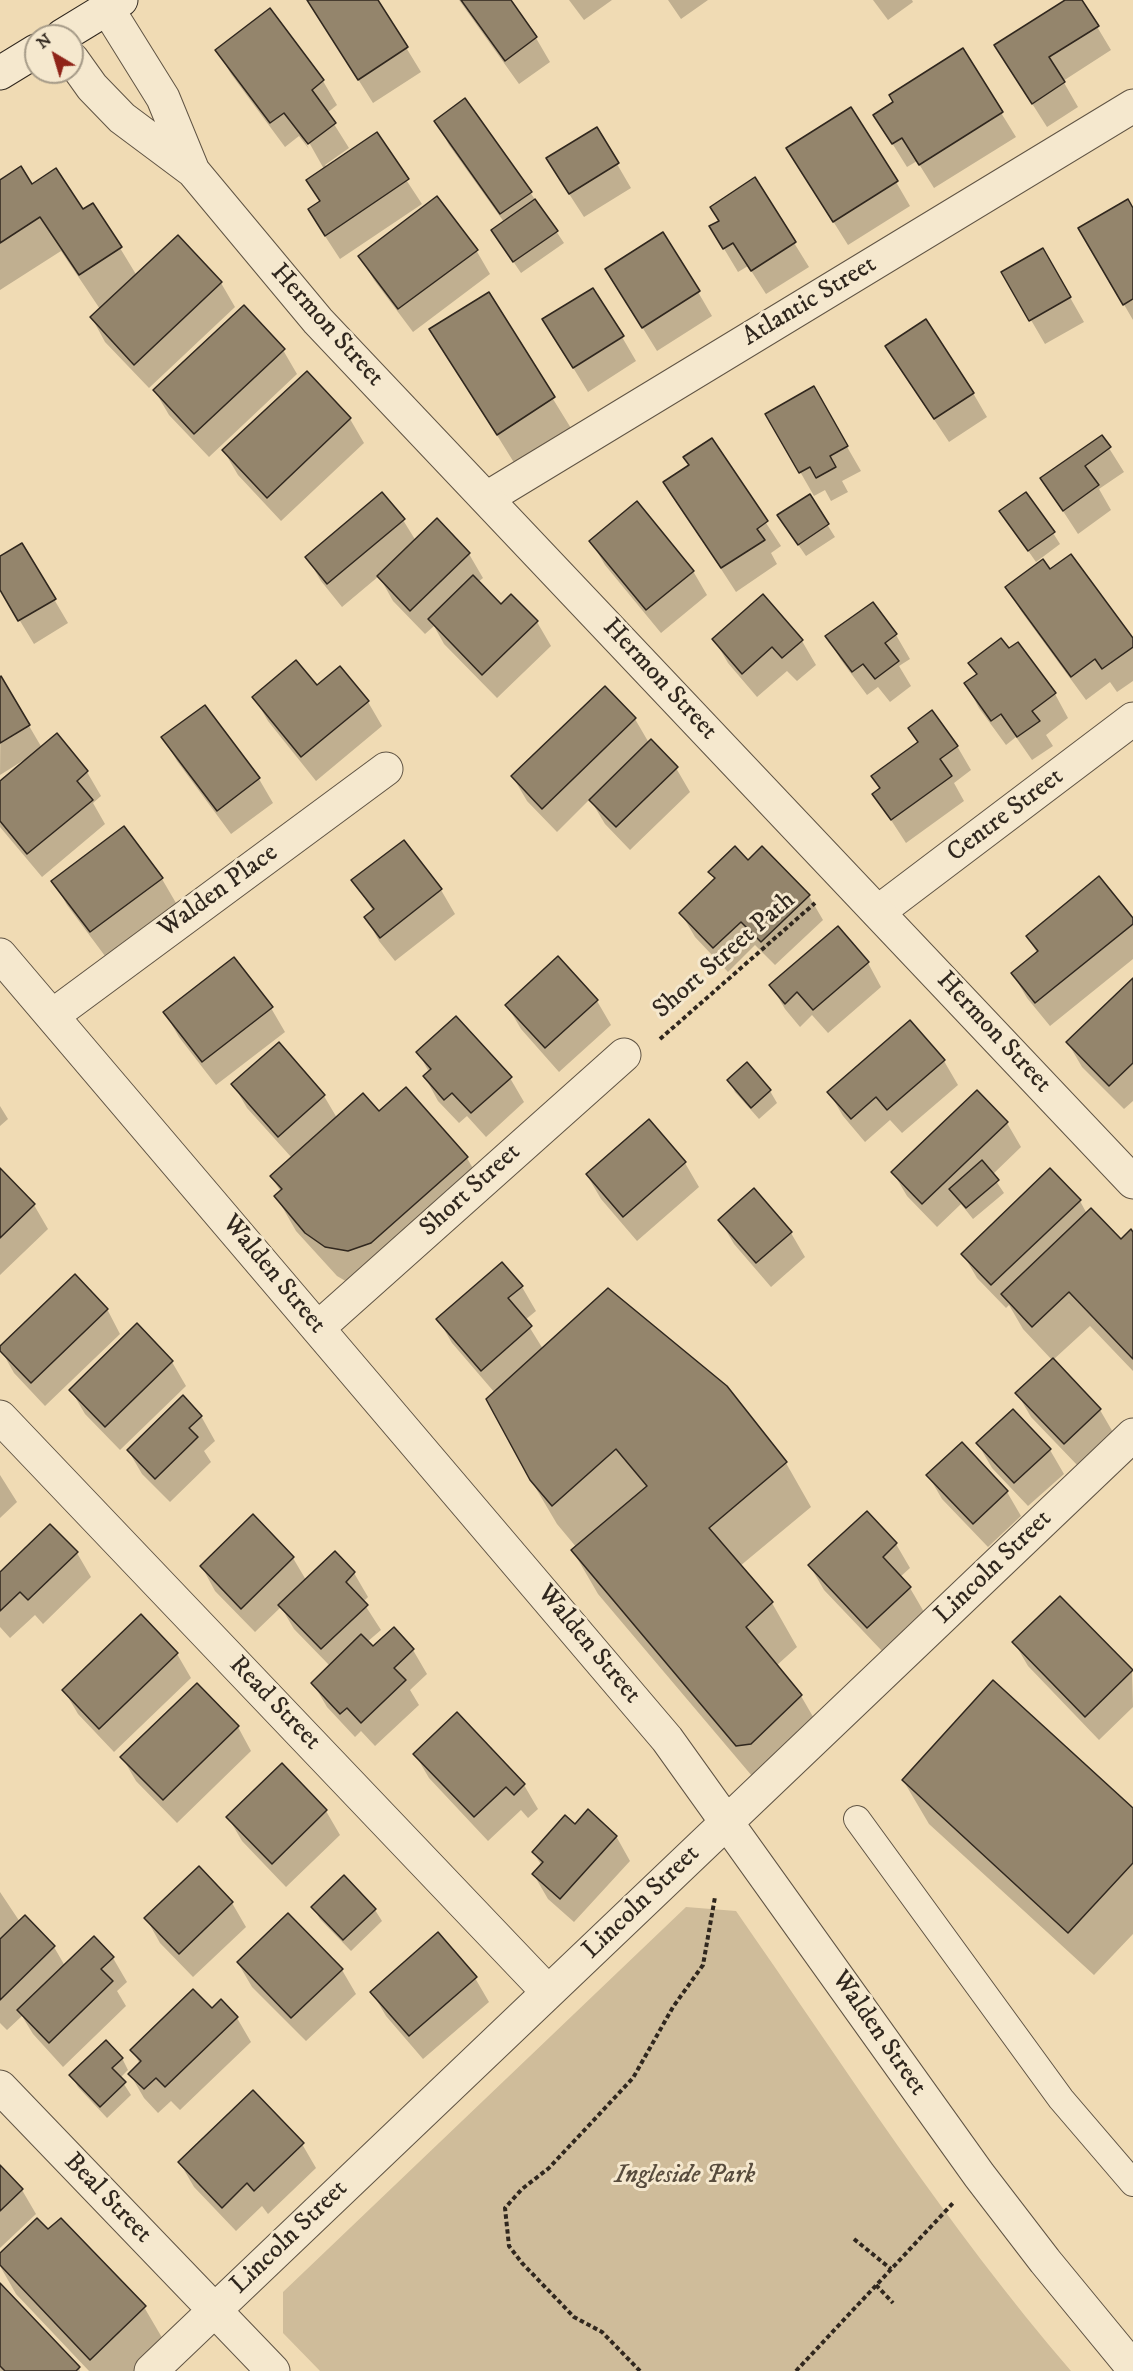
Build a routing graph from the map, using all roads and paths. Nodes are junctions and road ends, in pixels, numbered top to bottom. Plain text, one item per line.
1 (114, 4) edge
2 (82, 24) edge
3 (24, 58) edge
4 (0, 73) edge
5 (84, 76) edge
6 (1133, 106) edge
7 (194, 171) junction
8 (487, 498) junction
9 (1133, 719) edge
10 (386, 769) dead end
11 (845, 877) junction
12 (878, 912) junction
13 (0, 955) edge
14 (52, 1016) junction
15 (624, 1055) joint
16 (1133, 1182) edge
17 (318, 1328) junction
18 (0, 1417) edge
19 (1133, 1435) edge
20 (857, 1819) dead end
21 (728, 1821) junction
22 (715, 1897) dead end
23 (548, 1992) junction
24 (0, 2087) edge
25 (979, 2175) junction
26 (1133, 2183) edge
27 (854, 2239) dead end
28 (891, 2269) junction
29 (876, 2285) junction
30 (893, 2303) dead end
31 (214, 2310) junction
32 (1133, 2368) edge
33 (150, 2371) edge
34 (273, 2371) edge
35 (640, 2371) edge
36 (796, 2371) edge

1 - 2 street
1 - 7 street, Hermon Street
3 - 4 street
5 - 7 street, Hermon Street
6 - 8 street, Atlantic Street
7 - 8 street, Hermon Street
8 - 11 street, Hermon Street
9 - 12 street, Centre Street
10 - 14 street, Walden Place
11 - 12 street, Hermon Street
11 - 15 path, Short Street Path
12 - 16 street, Hermon Street
13 - 14 street, Walden Street
14 - 17 street, Walden Street
15 - 17 street, Short Street
17 - 21 street, Walden Street
18 - 23 street, Read Street
19 - 21 street, Lincoln Street
20 - 26 lane
21 - 23 street, Lincoln Street
21 - 25 street, Walden Street
22 - 35 path
23 - 31 street, Lincoln Street
24 - 31 street, Beal Street
25 - 28 path
25 - 32 street, Walden Street
27 - 28 path
28 - 29 path
29 - 30 path
29 - 36 path
31 - 33 street, Lincoln Street
31 - 34 street, Beal Street

